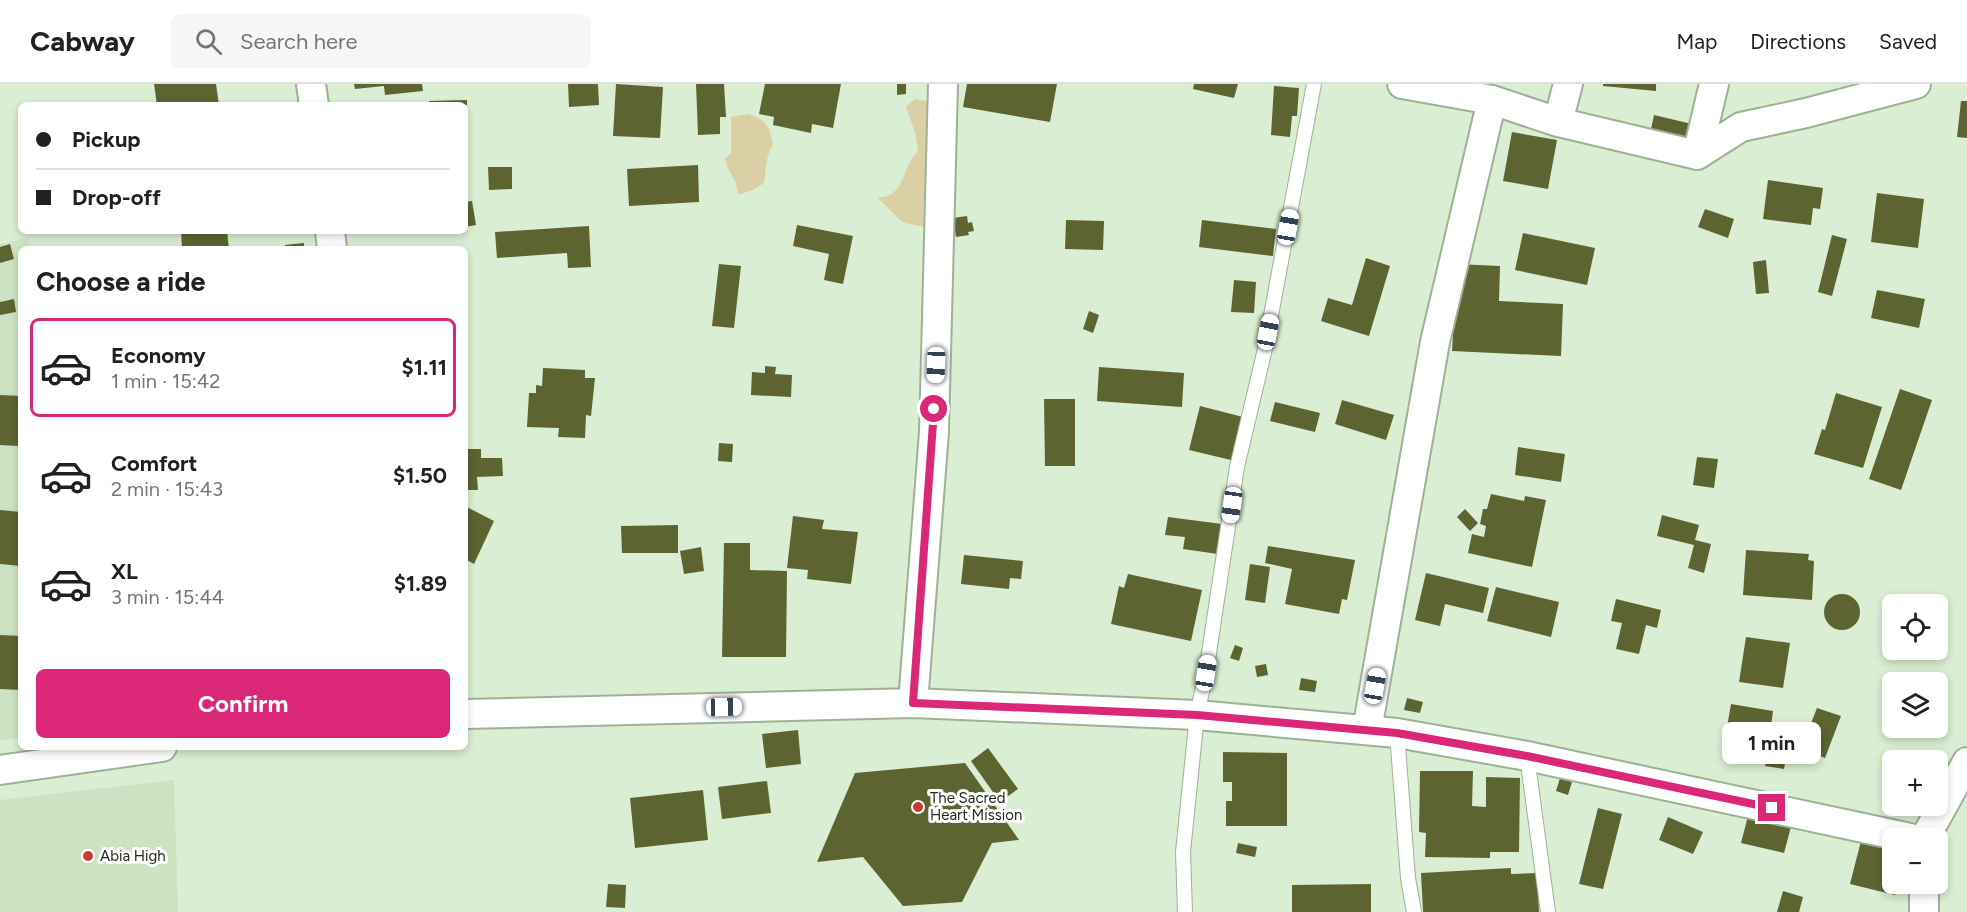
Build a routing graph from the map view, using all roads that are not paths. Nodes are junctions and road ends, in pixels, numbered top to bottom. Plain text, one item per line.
1 (311, 84) edge
2 (943, 84) edge
3 (1314, 84) edge
4 (1401, 84) edge
5 (1568, 84) edge
6 (1714, 84) edge
7 (1916, 84) edge
8 (1492, 100) junction
9 (314, 102) edge
10 (1558, 122) junction
11 (1697, 155) junction
12 (913, 703) junction
13 (468, 714) edge
14 (1197, 715) junction
15 (1367, 730) junction
16 (1397, 733) junction
17 (141, 750) edge
18 (1527, 756) junction
19 (1967, 762) edge
20 (0, 770) edge
21 (1956, 802) edge
22 (1934, 828) edge
23 (1882, 832) edge
24 (1924, 894) edge
25 (1185, 912) edge
26 (1414, 912) edge
27 (1548, 912) edge
28 (1924, 912) edge

1 - 9 street
2 - 12 street
3 - 14 lane
4 - 8 street
5 - 10 street
6 - 11 street
7 - 11 street
8 - 10 street
8 - 15 street
10 - 11 street
12 - 13 street
12 - 14 street
14 - 15 street
14 - 25 lane
15 - 16 street
16 - 18 street
16 - 26 lane
17 - 20 street
18 - 23 street
18 - 27 lane
19 - 21 street
21 - 22 street
24 - 28 street

